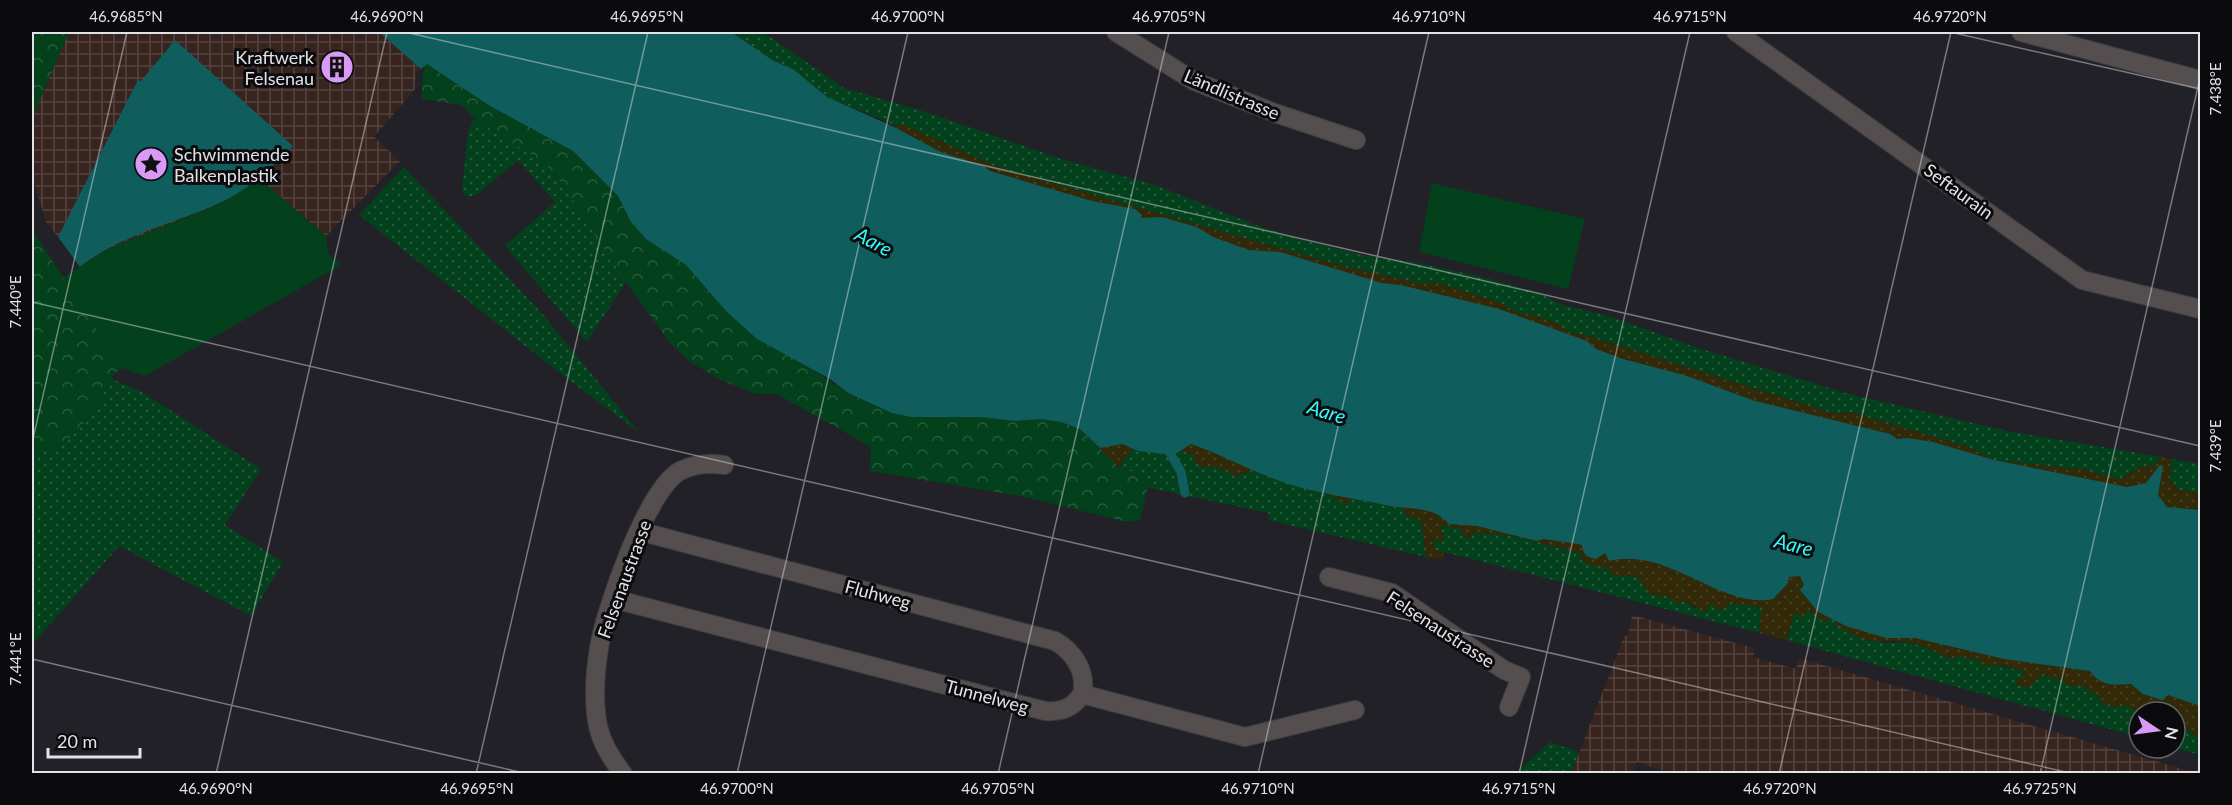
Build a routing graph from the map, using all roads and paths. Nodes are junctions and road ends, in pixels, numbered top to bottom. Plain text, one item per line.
1 (1116, 32) edge
2 (1736, 32) edge
3 (2021, 32) edge
4 (2200, 80) edge
5 (1356, 140) dead end
6 (2200, 309) edge
7 (724, 465) dead end
8 (639, 531) junction
9 (1329, 577) dead end
10 (614, 599) junction
11 (1082, 694) junction
12 (1509, 707) dead end
13 (1355, 710) dead end
14 (623, 774) edge

1 - 5 street, Ländlistrasse
2 - 6 street, Seftaurain
3 - 4 street
7 - 8 street, Felsenaustrasse
8 - 10 street, Felsenaustrasse
8 - 11 street, Fluhweg
9 - 12 street, Felsenaustrasse
10 - 11 street, Tunnelweg
10 - 14 street, Felsenaustrasse
11 - 13 street

